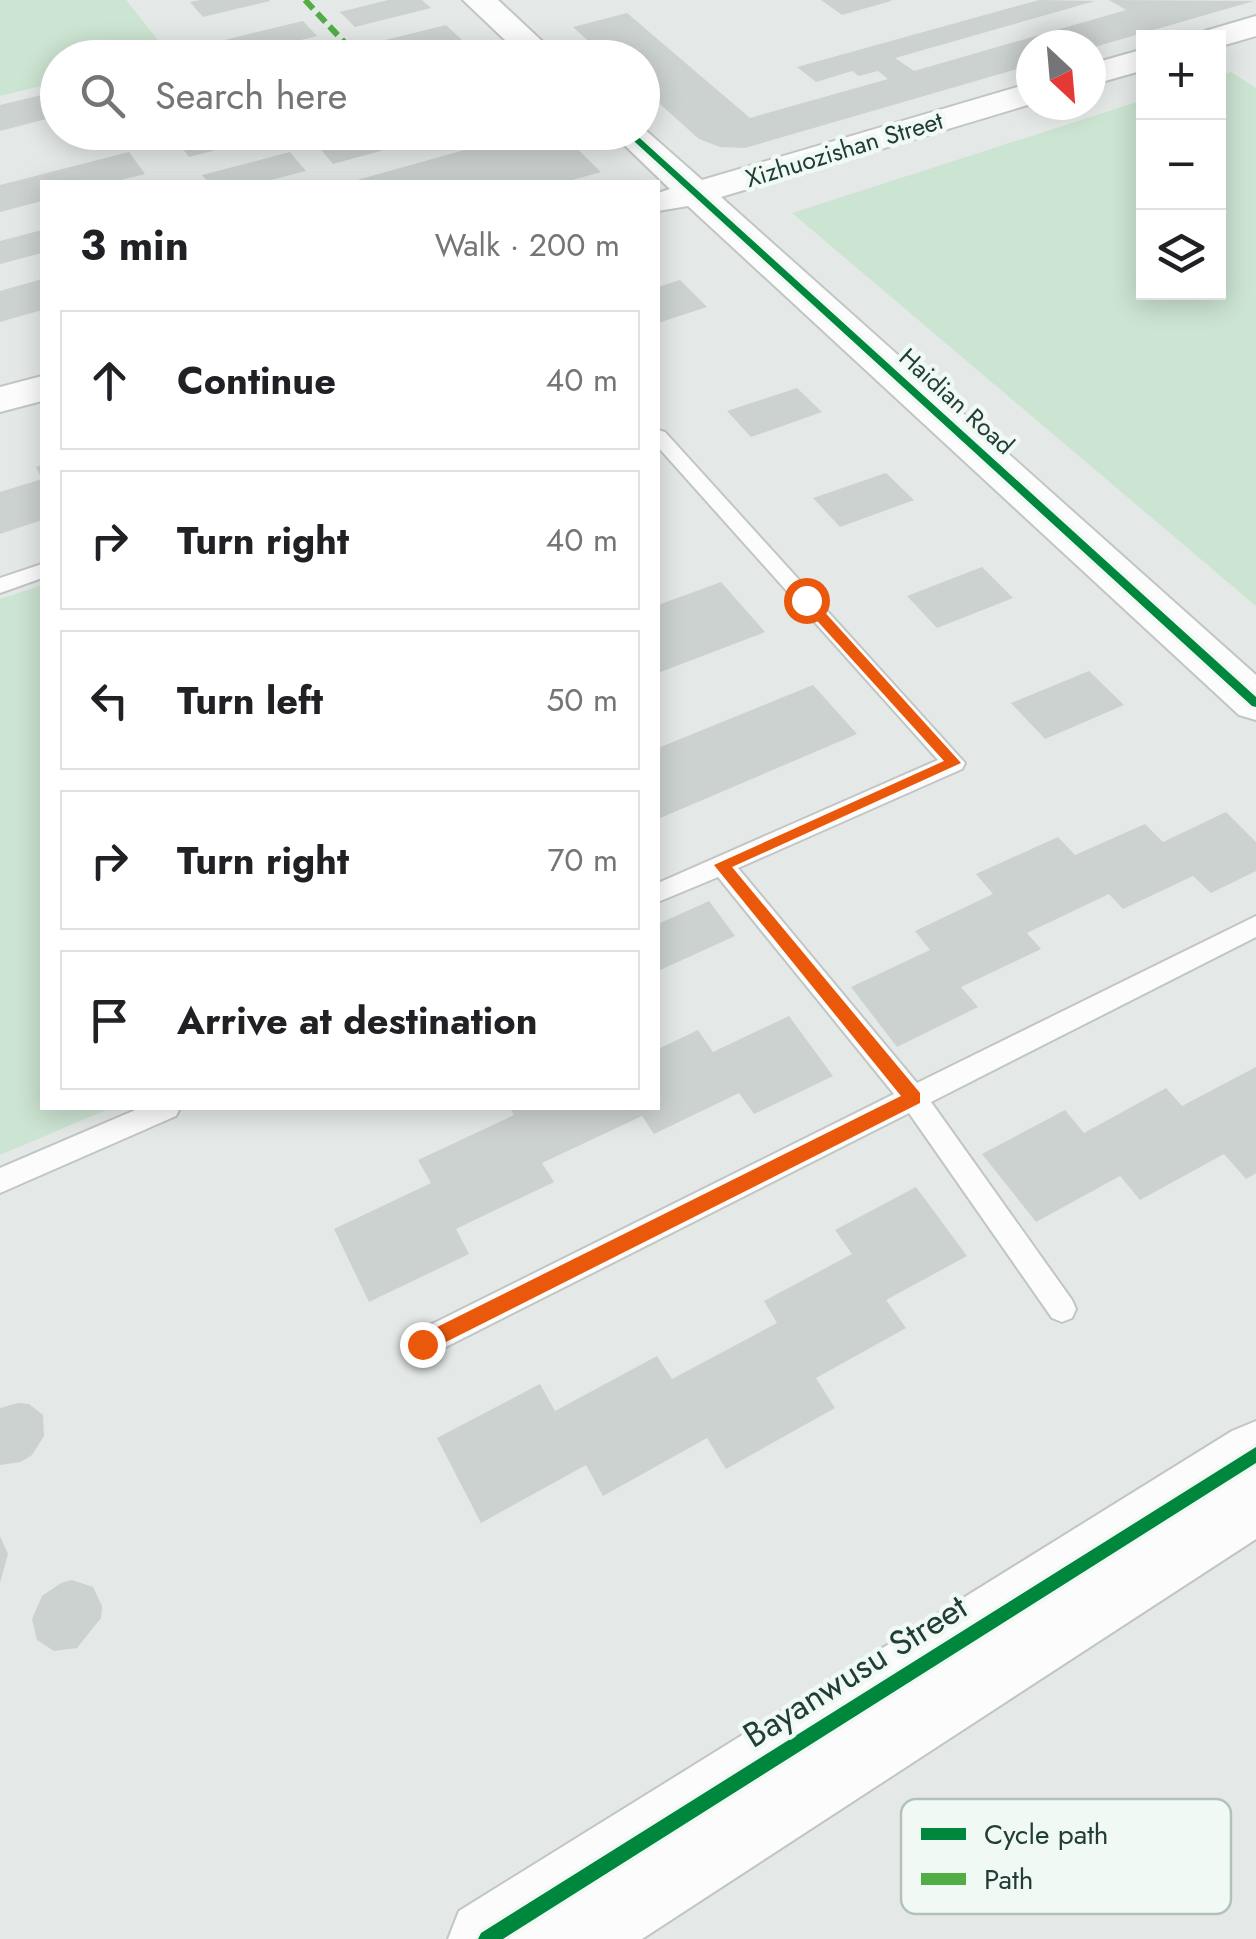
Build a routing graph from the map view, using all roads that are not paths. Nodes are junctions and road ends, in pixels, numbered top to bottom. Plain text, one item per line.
1 (480, 0) edge
2 (1256, 26) edge
3 (1226, 35) edge
4 (524, 40) edge
5 (1136, 61) edge
6 (1106, 70) edge
7 (1016, 97) edge
8 (641, 150) edge
9 (676, 199) edge
10 (40, 389) edge
11 (0, 400) edge
12 (660, 438) edge
13 (40, 573) edge
14 (0, 586) edge
15 (1256, 703) edge
16 (722, 865) junction
17 (660, 892) edge
18 (1256, 926) edge
19 (914, 1098) junction
20 (162, 1110) edge
21 (0, 1180) edge
22 (1062, 1310) dead end
23 (422, 1344) dead end
24 (1256, 1454) edge
25 (1256, 1499) edge
26 (486, 1939) edge
27 (571, 1939) edge

1 - 4 street
2 - 3 street
5 - 6 street
7 - 9 street, Xizhuozishan Street
8 - 9 street, Haidian Road
9 - 15 street, Haidian Road
10 - 11 street
12 - 16 lane
13 - 14 lane
16 - 17 lane
16 - 19 lane
18 - 19 lane
19 - 22 lane
19 - 23 lane
20 - 21 lane
24 - 26 street, Bayanwusu Street
25 - 27 street

